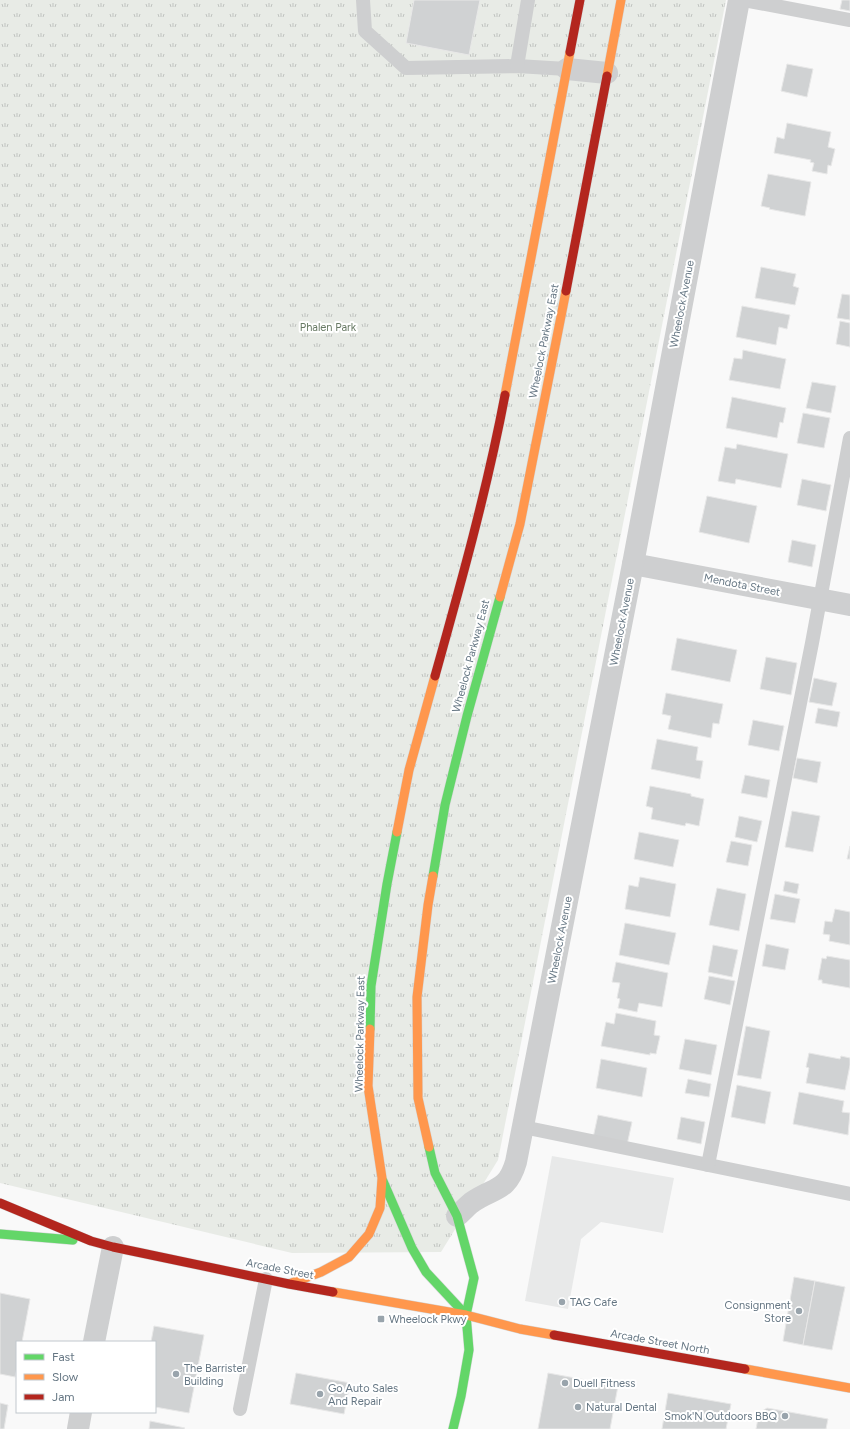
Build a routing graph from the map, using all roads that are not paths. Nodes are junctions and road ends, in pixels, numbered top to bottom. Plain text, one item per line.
1 (363, 0) edge
2 (528, 0) edge
3 (580, 0) edge
4 (621, 0) edge
5 (739, 0) edge
6 (744, 0) edge
7 (850, 20) edge
8 (517, 66) junction
9 (566, 69) junction
10 (607, 73) junction
11 (850, 438) edge
12 (633, 564) junction
13 (820, 600) junction
14 (850, 605) edge
15 (523, 1127) junction
16 (708, 1165) junction
17 (382, 1178) junction
18 (850, 1194) edge
19 (0, 1203) edge
20 (457, 1216) junction
21 (0, 1234) edge
22 (91, 1241) junction
23 (113, 1247) junction
24 (266, 1279) junction
25 (289, 1284) junction
26 (466, 1315) junction
27 (94, 1341) edge
28 (850, 1388) edge
29 (240, 1409) dead end
30 (81, 1413) edge
31 (78, 1429) edge
32 (453, 1429) edge

1 - 8 lane
2 - 8 lane
3 - 9 street, Wheelock Parkway East
4 - 10 street, Wheelock Parkway East
5 - 12 street, Wheelock Avenue
6 - 7 lane
8 - 9 lane
9 - 10 street
9 - 17 street, Wheelock Parkway East
10 - 20 street, Wheelock Parkway East
11 - 13 lane
12 - 13 street, Mendota Street
12 - 15 street, Wheelock Avenue
13 - 14 street, Mendota Street
13 - 16 lane
15 - 16 lane
15 - 20 street, Wheelock Avenue
16 - 18 lane
17 - 25 street
17 - 26 street
19 - 22 street, Arcade Street
20 - 26 street, Wheelock Parkway East
21 - 22 street, Arcade Street
22 - 23 street, Arcade Street
23 - 24 street, Arcade Street
23 - 27 street
24 - 25 street, Arcade Street
24 - 29 lane
25 - 26 street, Arcade Street
26 - 28 street, Arcade Street North
26 - 32 street, Wheelock Parkway East
30 - 31 street

